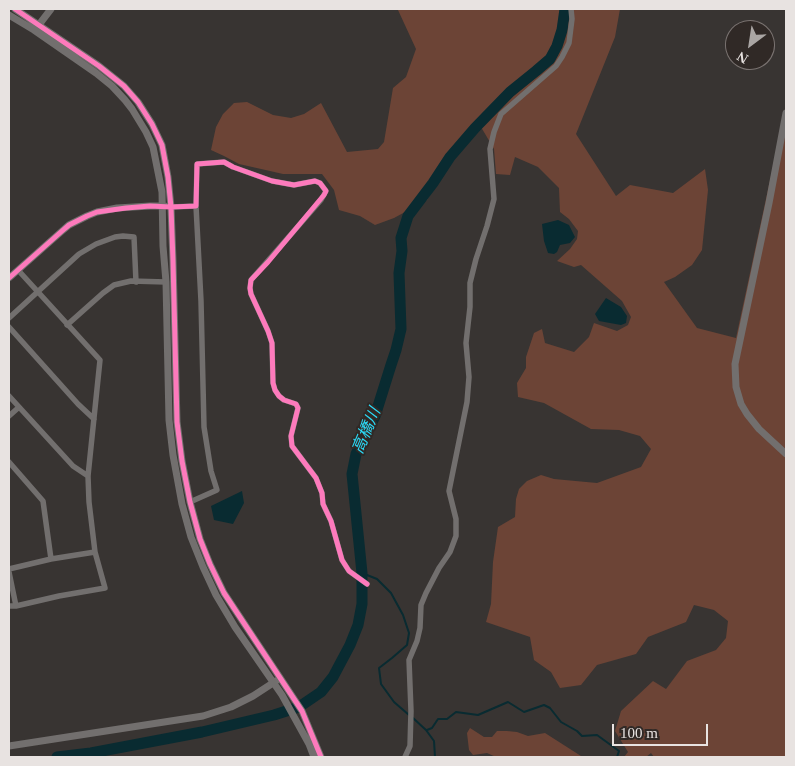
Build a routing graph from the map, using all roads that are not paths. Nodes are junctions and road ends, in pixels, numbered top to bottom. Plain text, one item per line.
1 (15, 9) edge
2 (51, 9) edge
3 (572, 9) edge
4 (9, 15) edge
5 (36, 28) junction
6 (786, 113) edge
7 (162, 206) junction
8 (196, 206) junction
9 (171, 207) junction
10 (18, 270) junction
11 (9, 278) edge
12 (136, 282) junction
13 (166, 282) junction
14 (38, 292) junction
15 (9, 318) edge
16 (67, 325) junction
17 (9, 327) edge
18 (9, 396) edge
19 (18, 408) junction
20 (9, 416) edge
21 (94, 419) junction
22 (786, 454) edge
23 (9, 462) edge
24 (88, 476) junction
25 (190, 502) junction
26 (95, 552) junction
27 (51, 559) junction
28 (9, 570) edge
29 (367, 584) dead end
30 (9, 606) edge
31 (16, 606) junction
32 (280, 678) junction
33 (274, 683) junction
34 (285, 692) junction
35 (9, 746) edge
36 (314, 757) edge
37 (321, 757) edge
38 (405, 757) edge

1 - 5 street
2 - 5 street
3 - 38 street
4 - 5 street
5 - 7 street
5 - 9 street
6 - 22 street
7 - 9 street
7 - 10 street
7 - 13 street
8 - 9 street
8 - 25 street
8 - 29 street
9 - 25 street
10 - 11 street
10 - 14 street
12 - 13 street
12 - 14 street
12 - 16 street
13 - 33 street
14 - 15 street
14 - 16 street
16 - 21 street
17 - 21 street
18 - 19 street
19 - 20 street
19 - 24 street
21 - 24 street
23 - 27 street
24 - 26 street
25 - 32 street
26 - 27 street
26 - 31 street
27 - 28 street
28 - 31 street
30 - 31 street
32 - 33 street
32 - 34 street
33 - 34 street
33 - 35 street
34 - 36 street
34 - 37 street

